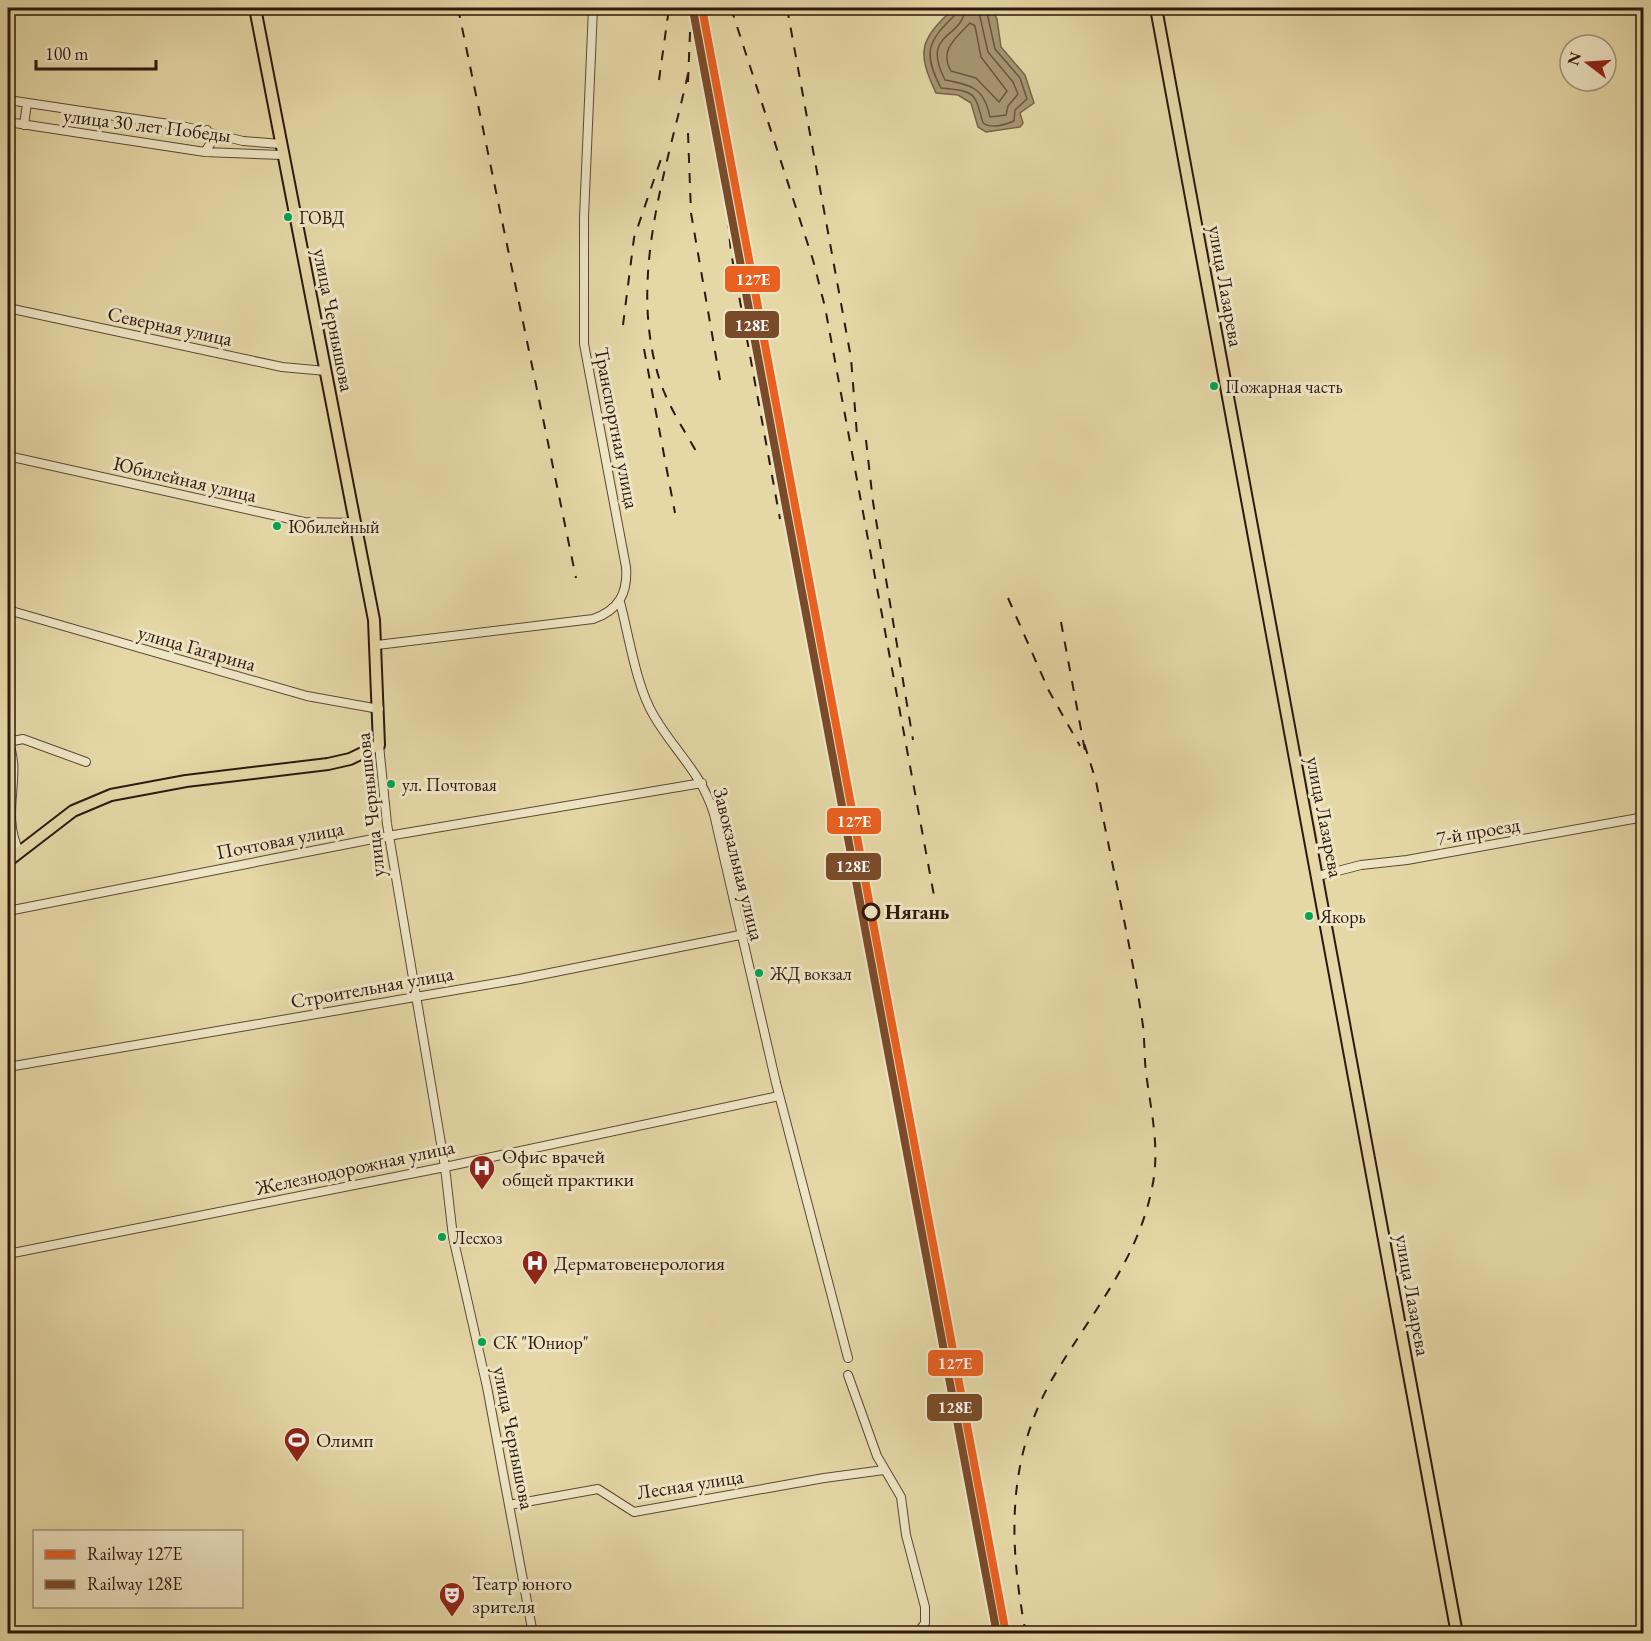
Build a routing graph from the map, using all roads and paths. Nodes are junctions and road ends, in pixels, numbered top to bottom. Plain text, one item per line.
1 (255, 8) edge
2 (593, 8) edge
3 (1156, 8) edge
4 (8, 100) edge
5 (27, 103) junction
6 (8, 122) edge
7 (24, 125) junction
8 (207, 130) junction
9 (281, 144) junction
10 (205, 152) junction
11 (283, 155) junction
12 (8, 308) edge
13 (326, 371) junction
14 (8, 456) edge
15 (356, 523) junction
16 (620, 602) junction
17 (8, 610) edge
18 (377, 645) junction
19 (379, 709) junction
20 (8, 742) edge
21 (379, 745) junction
22 (86, 762) dead end
23 (702, 783) junction
24 (1644, 817) edge
25 (388, 836) junction
26 (8, 848) edge
27 (19, 851) junction
28 (8, 861) edge
29 (1318, 876) junction
30 (8, 911) edge
31 (740, 935) junction
32 (414, 996) junction
33 (8, 1067) edge
34 (779, 1096) junction
35 (445, 1167) junction
36 (8, 1254) edge
37 (848, 1358) dead end
38 (848, 1375) dead end
39 (884, 1470) junction
40 (509, 1505) junction
41 (533, 1634) edge
42 (917, 1634) edge
43 (1457, 1634) edge

1 - 9 main road, улица Чернышова
2 - 16 street, Транспортная улица
3 - 29 main road, улица Лазарева
4 - 5 street, улица 30 лет Победы
5 - 7 street
5 - 8 street, улица 30 лет Победы
6 - 7 street, улица 30 лет Победы
7 - 10 street, улица 30 лет Победы
8 - 9 street, улица 30 лет Победы
8 - 10 street
9 - 11 main road, улица Чернышова
10 - 11 street, улица 30 лет Победы
11 - 13 main road, улица Чернышова
12 - 13 street, Северная улица
13 - 15 main road, улица Чернышова
14 - 15 street, Юбилейная улица
15 - 18 main road, улица Чернышова
16 - 18 street
16 - 23 street, Завокзальная улица
17 - 19 street, улица Гагарина
18 - 19 main road, улица Чернышова
19 - 21 main road, улица Чернышова
20 - 22 street
20 - 27 street
21 - 25 street, улица Чернышова
21 - 27 main road
23 - 25 street, Почтовая улица
23 - 31 street, Завокзальная улица
24 - 29 street, 7-й проезд
25 - 30 street, Почтовая улица
25 - 32 street, улица Чернышова
26 - 27 street
27 - 28 main road
29 - 43 main road, улица Лазарева
31 - 32 street, Строительная улица
31 - 34 street, Завокзальная улица
32 - 33 street, Строительная улица
32 - 35 street, улица Чернышова
34 - 35 street, Железнодорожная улица
34 - 37 street, Завокзальная улица
35 - 36 street, Железнодорожная улица
35 - 40 street, улица Чернышова
38 - 39 street
39 - 40 street, Лесная улица
39 - 42 street
40 - 41 street, улица Чернышова

